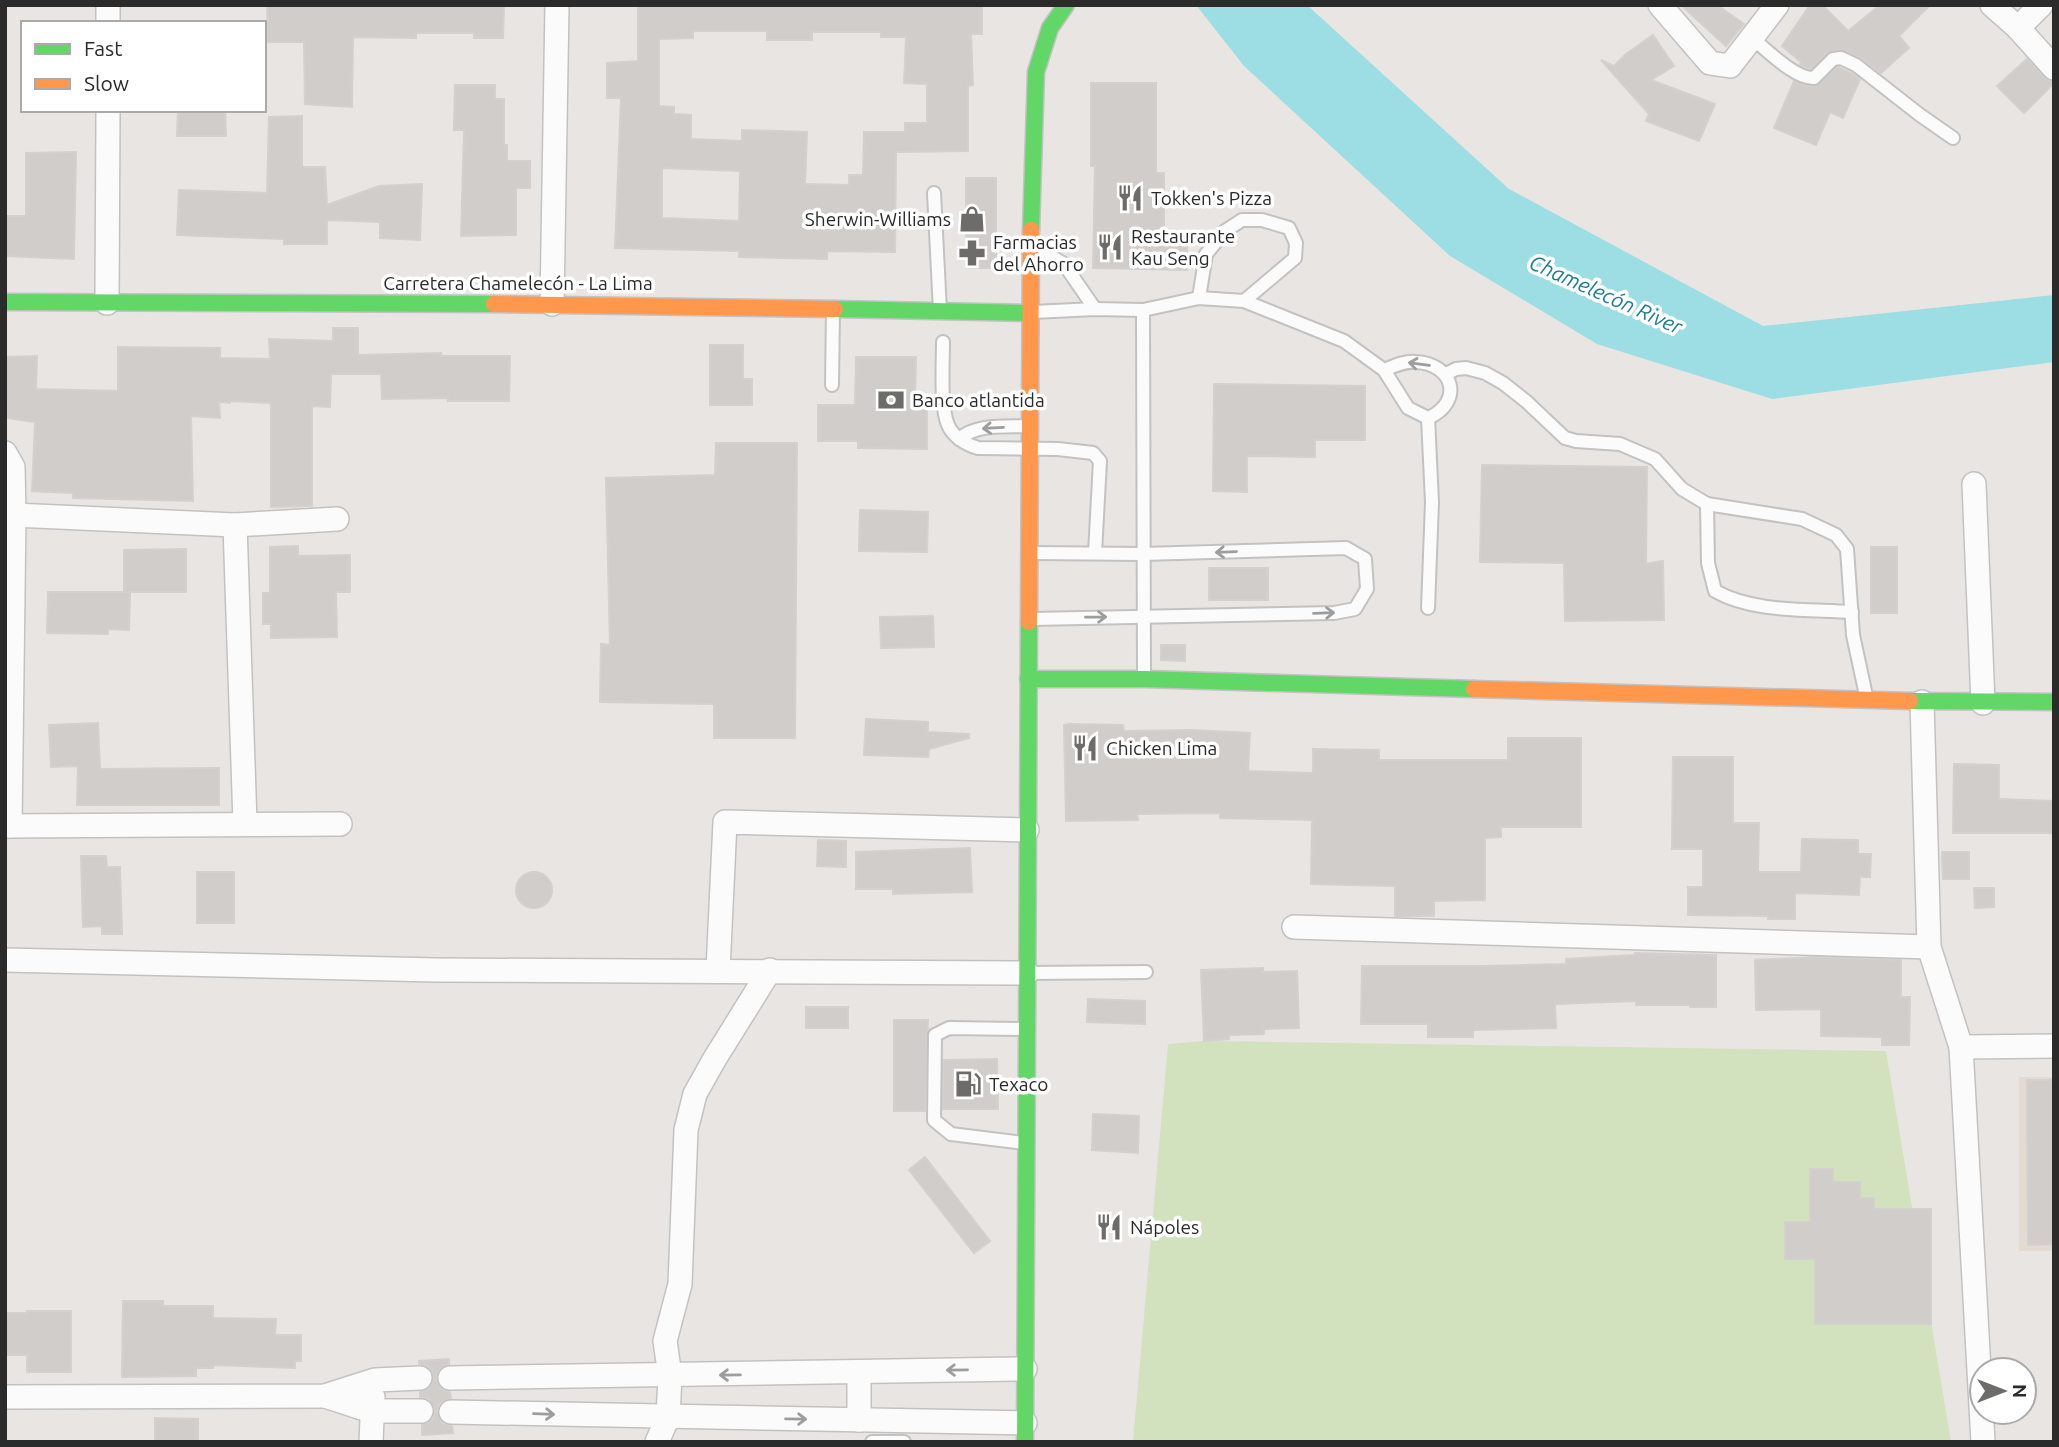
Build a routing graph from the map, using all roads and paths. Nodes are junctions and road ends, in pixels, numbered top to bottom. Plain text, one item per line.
1 (556, 5) edge
2 (1066, 5) edge
3 (1660, 5) edge
4 (1777, 5) edge
5 (1992, 5) edge
6 (2041, 5) edge
7 (2018, 28) junction
8 (1752, 38) junction
9 (2054, 68) edge
10 (108, 112) edge
11 (1953, 138) dead end
12 (934, 193) dead end
13 (1031, 244) junction
14 (1199, 298) junction
15 (1244, 301) junction
16 (5, 302) edge
17 (107, 303) junction
18 (552, 304) junction
19 (834, 309) junction
20 (1095, 309) junction
21 (1143, 310) junction
22 (940, 311) junction
23 (1030, 313) junction
24 (943, 342) dead end
25 (1384, 370) junction
26 (1446, 374) junction
27 (832, 385) dead end
28 (1428, 418) junction
29 (1029, 426) junction
30 (959, 439) junction
31 (1029, 450) junction
32 (5, 453) edge
33 (1974, 485) dead end
34 (1707, 504) junction
35 (14, 514) junction
36 (337, 519) dead end
37 (235, 526) junction
38 (1028, 553) junction
39 (1095, 554) junction
40 (1143, 554) junction
41 (1428, 608) dead end
42 (1852, 612) junction
43 (1144, 616) junction
44 (1028, 619) junction
45 (1028, 679) junction
46 (1144, 679) junction
47 (1867, 701) junction
48 (1922, 702) junction
49 (2054, 702) edge
50 (1983, 703) junction
51 (245, 823) junction
52 (340, 824) dead end
53 (8, 826) edge
54 (1027, 830) junction
55 (1294, 928) dead end
56 (1929, 947) junction
57 (5, 960) edge
58 (718, 970) junction
59 (769, 970) junction
60 (1146, 972) dead end
61 (1027, 973) junction
62 (1027, 1029) junction
63 (2054, 1046) edge
64 (1961, 1047) junction
65 (1026, 1144) junction
66 (1026, 1369) junction
67 (859, 1372) junction
68 (670, 1376) junction
69 (419, 1378) dead end
70 (516, 1378) junction
71 (375, 1380) junction
72 (325, 1395) junction
73 (5, 1396) edge
74 (372, 1410) junction
75 (421, 1411) dead end
76 (515, 1413) junction
77 (668, 1417) junction
78 (859, 1420) junction
79 (1025, 1433) edge
80 (371, 1442) edge
81 (657, 1442) edge
82 (872, 1442) edge
83 (904, 1442) edge
84 (1983, 1442) edge

1 - 18 street
2 - 13 street
3 - 8 street
4 - 8 street
5 - 7 street
6 - 7 street
7 - 9 street
8 - 11 lane
10 - 17 street
12 - 22 lane
13 - 20 lane
13 - 23 street
14 - 15 lane
14 - 15 lane
14 - 21 lane
15 - 25 lane
16 - 17 street, Carretera Chamelecón - La Lima
17 - 18 street, Carretera Chamelecón - La Lima
18 - 19 street, Carretera Chamelecón - La Lima
19 - 22 street, Carretera Chamelecón - La Lima
19 - 27 lane
20 - 21 lane
20 - 23 lane
21 - 40 lane
22 - 23 street, Carretera Chamelecón - La Lima
23 - 29 street
24 - 30 lane
26 -> 25 lane
25 - 28 lane
26 - 28 lane
26 - 34 lane
28 - 41 lane
29 -> 30 lane
29 - 31 street
30 - 31 lane
31 - 38 street
31 - 39 lane
32 - 35 street
33 - 50 street
34 - 42 lane
34 - 42 lane
35 - 37 street
35 - 53 street
36 - 37 street
37 - 51 street
38 - 39 lane
38 - 44 street
39 - 40 lane
40 - 43 lane
43 -> 40 lane
42 - 47 lane
44 -> 43 lane
43 - 46 lane
44 - 45 street
45 - 46 street
45 - 54 street
46 - 47 street
47 - 48 street
48 - 50 street
48 - 56 street
49 - 50 street
51 - 52 street
51 - 53 street
54 - 58 street
54 - 61 street
55 - 56 street
56 - 64 street
57 - 58 street
58 - 59 street
59 - 61 street
59 - 68 street
60 - 61 lane
61 - 62 street
62 - 65 street
62 - 65 lane
63 - 64 street
64 - 84 street
65 - 66 street
66 -> 67 street
66 - 79 street
67 -> 68 street
67 - 78 street
68 - 70 street
68 - 77 street
69 - 71 street
70 - 76 street
70 - 76 street
71 - 72 street
71 - 74 street
72 - 73 street
72 - 74 street
74 - 75 street
74 - 80 street
76 -> 77 street
77 -> 78 street
77 - 81 street
78 - 79 street
82 - 83 lane

